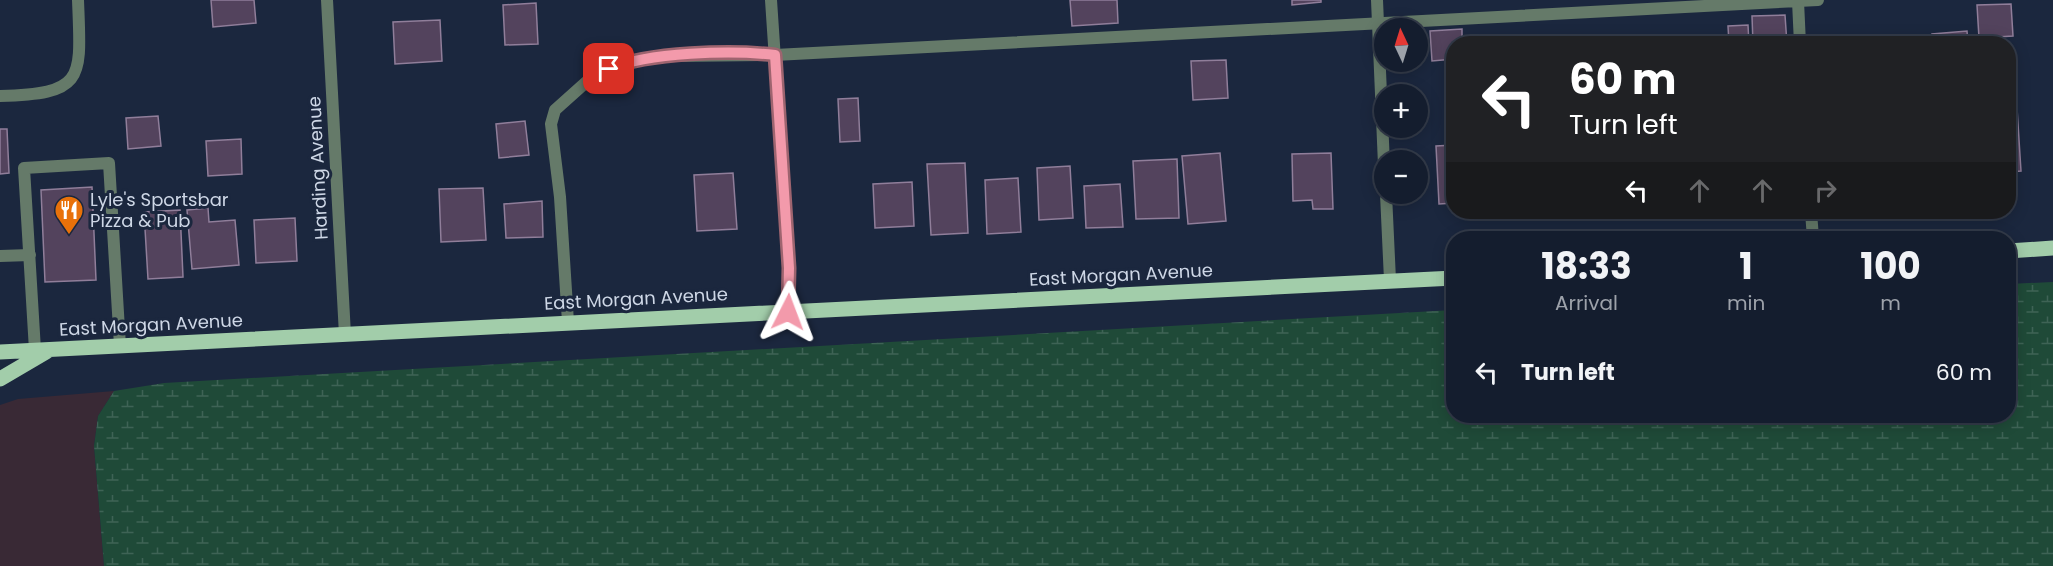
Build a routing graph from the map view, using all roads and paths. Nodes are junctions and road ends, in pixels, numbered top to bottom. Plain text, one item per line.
1 (78, 0) edge
2 (327, 0) edge
3 (771, 0) edge
4 (1377, 0) edge
5 (1818, 0) edge
6 (1798, 1) edge
7 (1378, 18) edge
8 (1428, 19) edge
9 (1374, 21) edge
10 (1800, 36) edge
11 (775, 55) junction
12 (1380, 72) edge
13 (0, 96) edge
14 (1383, 150) edge
15 (1386, 204) edge
16 (2053, 248) edge
17 (2016, 250) edge
18 (30, 255) junction
19 (0, 256) edge
20 (1446, 278) edge
21 (1390, 280) junction
22 (788, 312) junction
23 (568, 321) junction
24 (345, 335) junction
25 (120, 346) junction
26 (43, 350) junction
27 (0, 352) edge
28 (0, 379) edge

1 - 13 street
2 - 24 street, Harding Avenue
3 - 11 street
4 - 7 street
5 - 6 street
6 - 8 street
6 - 10 street
9 - 11 street
11 - 22 street
11 - 23 street
12 - 14 street
15 - 21 street
16 - 17 main road
18 - 19 street
18 - 25 street
18 - 26 street
20 - 21 main road, East Morgan Avenue
21 - 22 main road, East Morgan Avenue
22 - 23 main road, East Morgan Avenue
23 - 24 main road, East Morgan Avenue
24 - 25 main road, East Morgan Avenue
25 - 26 main road, East Morgan Avenue
26 - 27 main road, East Morgan Avenue
26 - 28 main road

